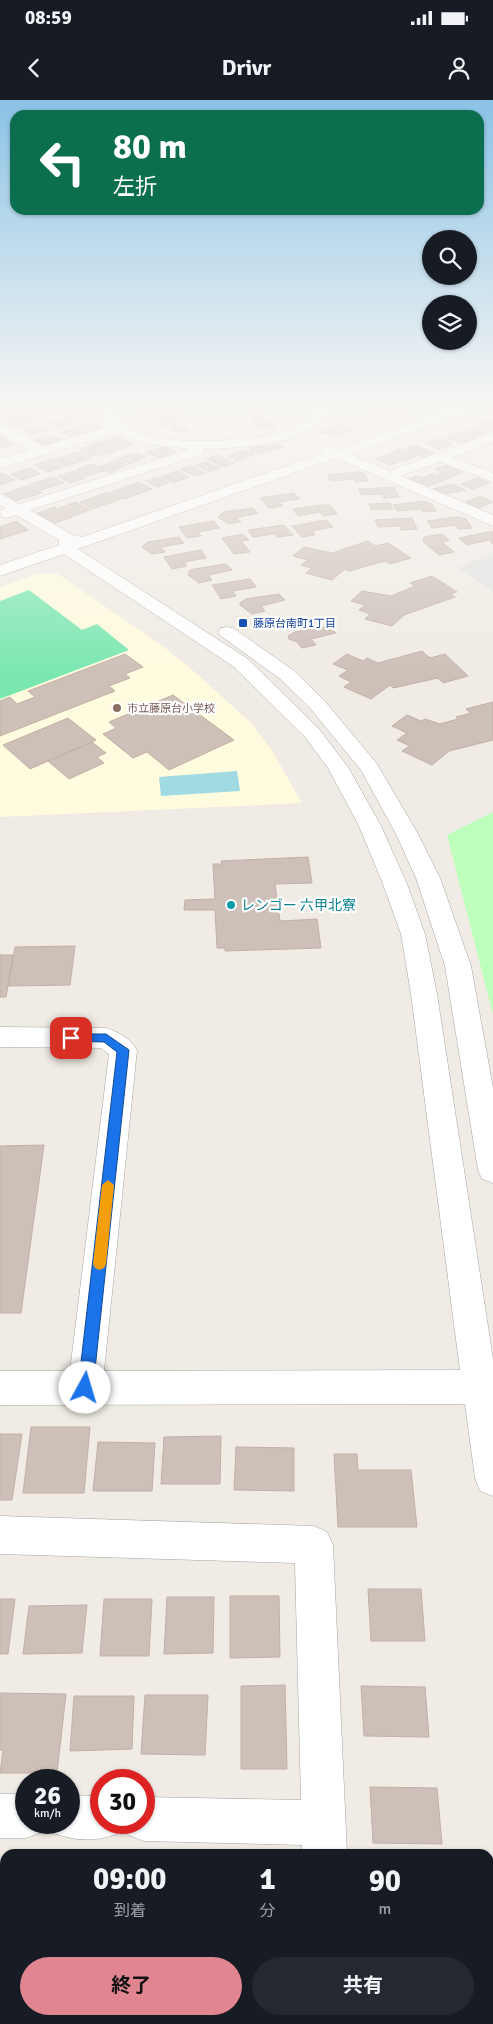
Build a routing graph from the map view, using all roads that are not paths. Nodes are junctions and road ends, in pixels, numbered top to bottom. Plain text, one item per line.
1 (58, 496) edge
2 (196, 496) edge
3 (434, 496) edge
4 (0, 499) edge
5 (17, 509) junction
6 (0, 515) edge
7 (493, 521) edge
8 (73, 543) junction
9 (0, 560) edge
10 (0, 571) edge
11 (0, 1037) edge
12 (493, 1170) edge
13 (487, 1387) edge
14 (0, 1388) edge
15 (85, 1388) junction
16 (493, 1478) edge
17 (0, 1535) edge
18 (0, 1816) edge
19 (15, 1816) edge
20 (155, 1820) edge
21 (324, 1838) edge

1 - 5 street
2 - 8 street
3 - 7 street
4 - 5 street
5 - 6 street
5 - 8 street
8 - 9 street
8 - 10 street
8 - 12 street
8 - 13 street
11 - 15 street
13 - 15 street
13 - 16 street
14 - 15 street
17 - 21 street
18 - 19 street
20 - 21 street

